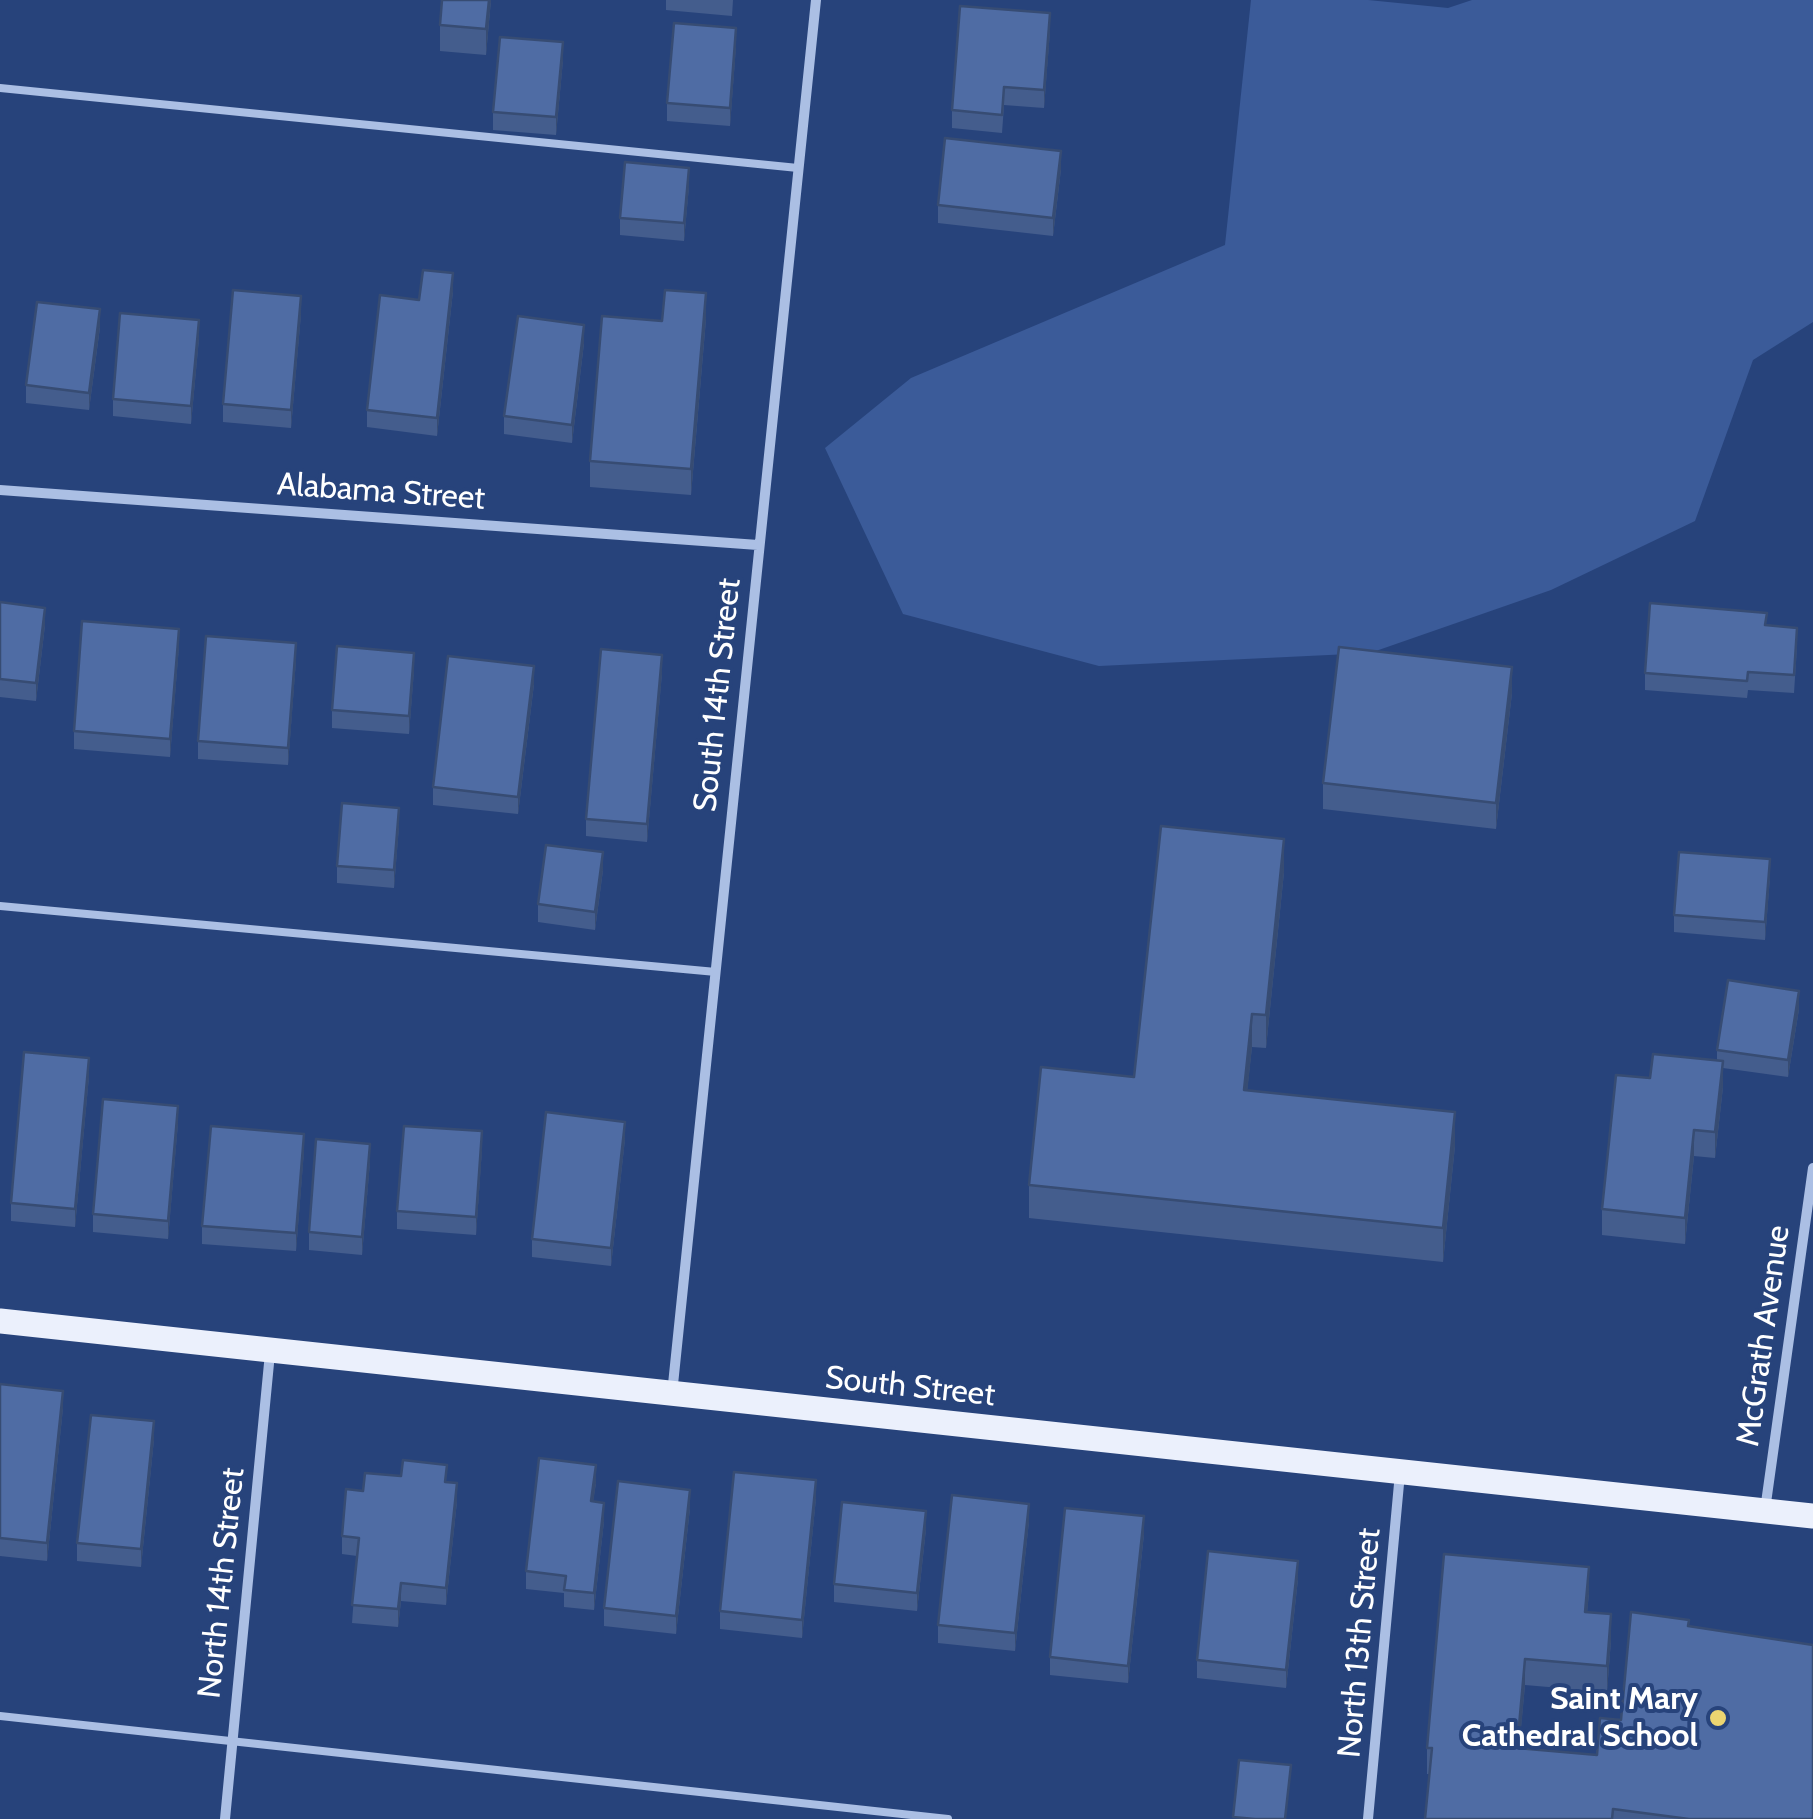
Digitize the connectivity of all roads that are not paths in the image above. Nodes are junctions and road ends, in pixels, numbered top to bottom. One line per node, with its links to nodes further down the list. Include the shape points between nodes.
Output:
1 (816, 0): 3 (street, South 14th Street)
2 (0, 88): 3 (lane)
3 (798, 168): 5 (street, South 14th Street)
4 (0, 490): 5 (street, Alabama Street)
5 (758, 545): 7 (street, South 14th Street)
6 (0, 906): 7 (lane)
7 (716, 972): 11 (street, South 14th Street)
8 (1813, 1168): 13 (street, McGrath Avenue)
9 (0, 1321): 10 (main road, South Street)
10 (270, 1352): 11 (main road, South Street); 16 (street, North 14th Street)
11 (672, 1395): 12 (main road, South Street)
12 (1400, 1472): 13 (main road, South Street); 19 (street, North 13th Street)
13 (1764, 1511): 14 (main road, South Street)
14 (1813, 1516)
15 (0, 1716): 16 (lane)
16 (232, 1742): 17 (street, North 14th Street); 18 (lane)
17 (225, 1819)
18 (948, 1819)
19 (1368, 1819)

